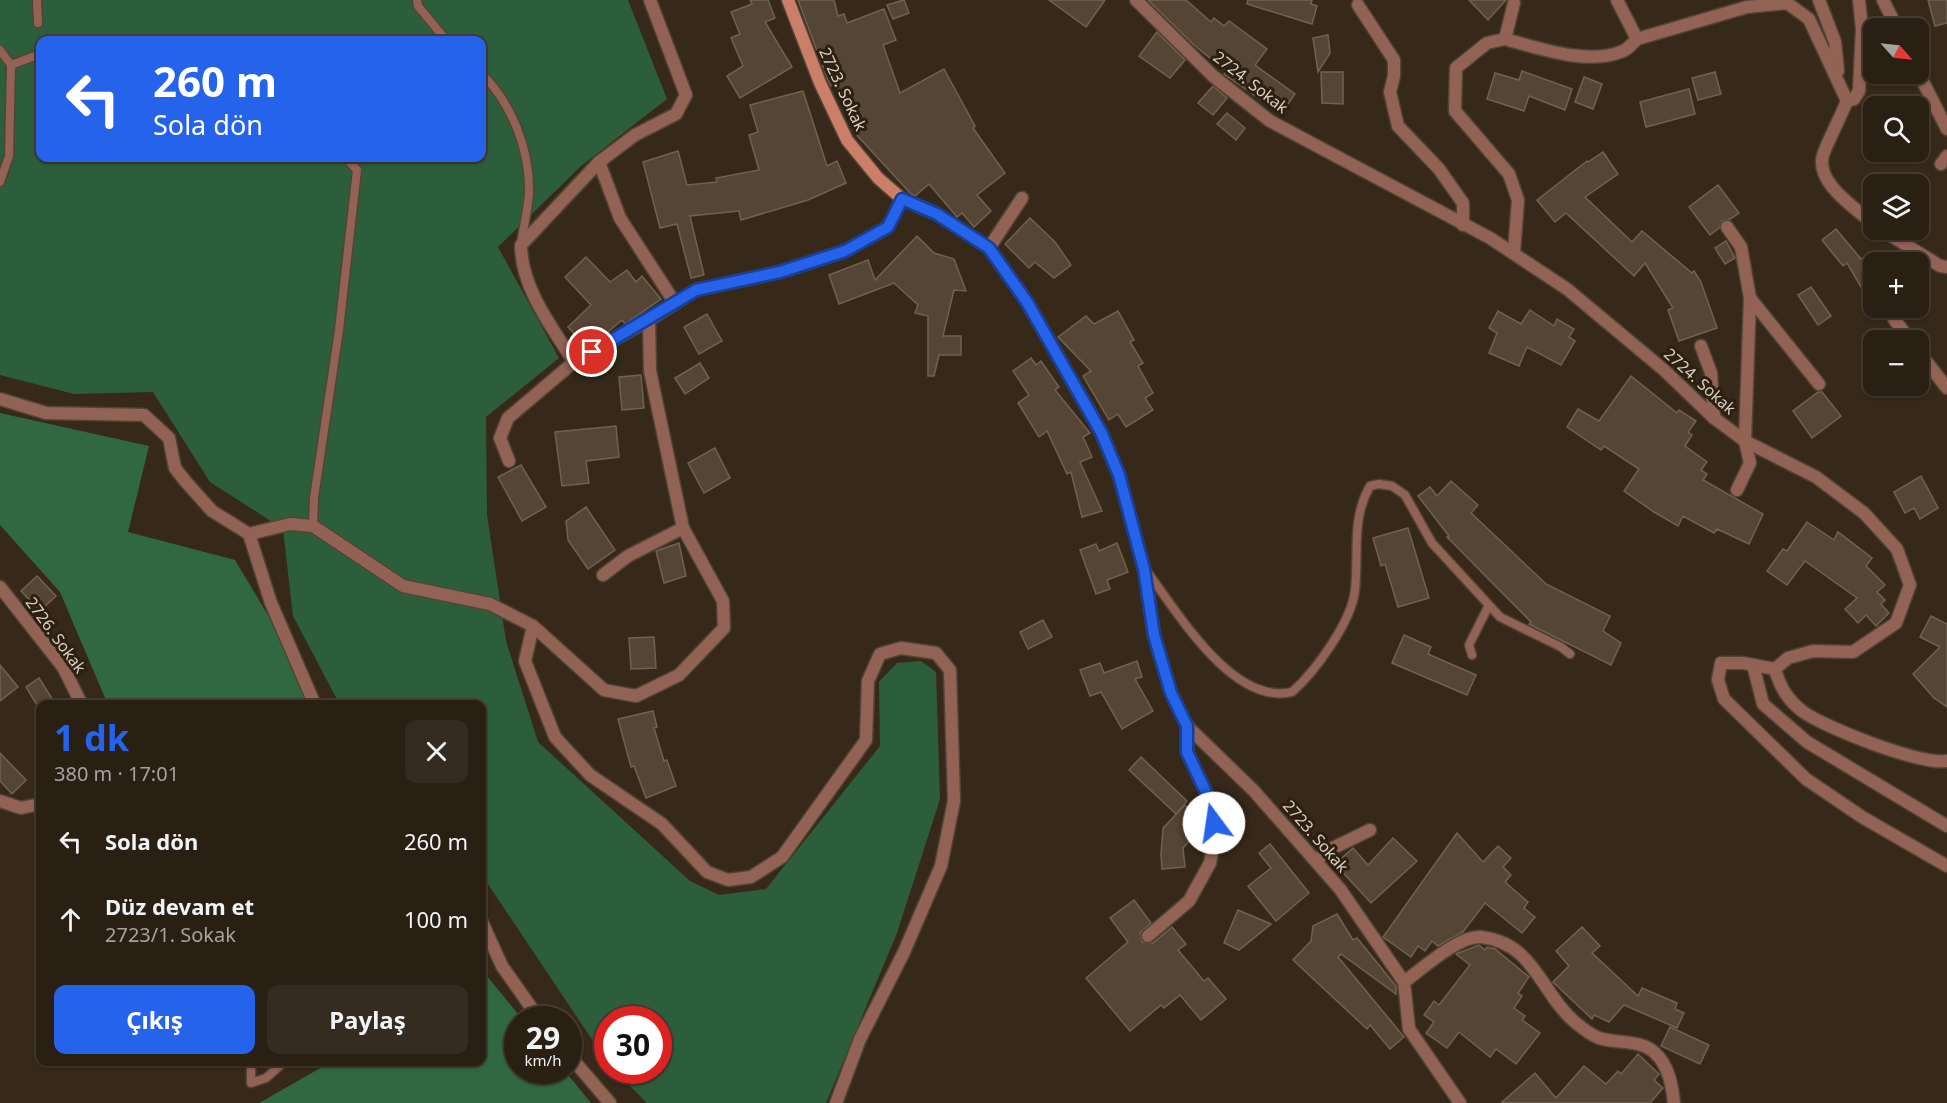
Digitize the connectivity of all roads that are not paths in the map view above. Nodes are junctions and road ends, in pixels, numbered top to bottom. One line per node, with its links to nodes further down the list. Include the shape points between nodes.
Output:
1 (37, 0): 13 (lane)
2 (417, 0): 14 (lane)
3 (650, 0): 26 (street, via 686,95 676,114 635,135)
4 (788, 0): 29 (street, 2723. Sokak, via 815,73 847,140 878,178)
5 (1136, 0): 31 (street, 2724. Sokak, via 1213,76 1270,121)
6 (1617, 0): 16 (street)
7 (1819, 0): 21 (street, via 1834,42)
8 (1859, 0): 23 (street, via 1859,91)
9 (1883, 0): 12 (street)
10 (1514, 3): 15 (street)
11 (1358, 5): 31 (street, via 1394,60 1390,92 1398,126 1439,169 1463,203)
12 (1892, 18)
13 (38, 23)
14 (444, 36)
15 (1505, 39): 16 (street, via 1566,55 1600,56 1623,51); 36 (street, via 1487,43 1456,68 1455,111 1509,174 1518,200)
16 (1637, 39): 21 (street, via 1747,7 1786,3 1809,19)
17 (0, 50): 19 (lane)
18 (36, 56): 19 (lane)
19 (11, 65): 27 (lane, via 9,156)
20 (486, 78): 34 (lane, via 500,92 518,128 529,193)
21 (1839, 83): 23 (street)
22 (1924, 84): 24 (street)
23 (1847, 101): 30 (street, via 1823,154 1822,169 1835,189)
24 (1947, 129)
25 (350, 162): 53 (lane, via 357,170)
26 (599, 162): 34 (street); 39 (street, via 620,219)
27 (0, 182)
28 (1022, 198): 35 (street)
29 (902, 199): 35 (street, 2723. Sokak, via 937,214); 39 (street, via 888,227 845,251 780,272 696,290)
30 (1863, 214)
31 (1463, 225): 36 (street, 2724. Sokak)
32 (1727, 227): 38 (street, via 1741,248)
33 (1898, 240): 37 (street)
34 (521, 245): 44 (street, via 521,257 537,304)
35 (989, 248): 56 (street, 2723. Sokak, via 1027,302 1101,432 1119,475)
36 (1514, 253): 49 (street, 2724. Sokak, via 1567,289 1664,370)
37 (1947, 267)
38 (1750, 298): 46 (street); 50 (street)
39 (675, 303): 41 (street)
40 (1894, 319): 42 (street)
41 (649, 320): 44 (street); 54 (street, via 650,371)
42 (1903, 330)
43 (1701, 346): 49 (street, via 1711,373)
44 (574, 362): 51 (street, via 508,418 500,438)
45 (1929, 365): 47 (street)
46 (1819, 384)
47 (1947, 388)
48 (0, 399): 55 (street, via 46,412 144,415 169,438 176,468 192,490 212,511)
49 (1714, 418): 50 (street, 2724. Sokak)
50 (1745, 441): 52 (street, via 1750,464); 64 (street, 2724. Sokak, via 1816,477 1864,513 1897,549 1910,585 1896,623 1853,652 1813,651 1788,658)
51 (509, 461)
52 (1737, 490)
53 (313, 526): 55 (street, via 290,524); 60 (street, via 403,586 489,604)
54 (683, 528): 57 (street, via 628,556); 60 (street, via 723,601 724,628 679,675 636,696 604,690)
55 (249, 534): 66 (street, via 271,603)
56 (1144, 569): 59 (lane, via 1225,669 1243,683 1270,695 1292,692 1303,683 1348,613 1355,593 1357,517 1370,486 1392,486 1405,495 1432,543); 67 (street, 2723. Sokak, via 1154,635 1171,693)
57 (603, 575)
58 (0, 587): 65 (street, 2726. Sokak, via 63,667)
59 (1488, 607): 61 (lane); 62 (lane, via 1470,645)
60 (533, 626): 83 (street, via 525,661 555,737 591,775 662,824 707,872 728,880 751,877 782,857 866,740 868,681 880,654 901,648 936,653 950,670 954,801 941,866 860,1039)
61 (1570, 654)
62 (1472, 656)
63 (1753, 665): 64 (street); 71 (street, via 1763,704 1807,742); 74 (street, via 1721,663 1718,680 1724,699 1806,779)
64 (1775, 669): 68 (street, via 1781,690 1810,715 1909,757)
65 (80, 700)
66 (313, 700)
67 (1187, 726): 73 (street, 2723. Sokak, via 1254,791); 76 (street, 2723. Sokak, via 1187,752 1212,805 1214,842 1210,863 1189,901)
68 (1947, 761)
69 (0, 801): 70 (street, via 21,808)
70 (36, 805)
71 (1947, 826)
72 (1370, 831): 73 (street)
73 (1316, 860): 77 (street, 2723. Sokak, via 1340,888)
74 (1947, 866)
75 (486, 931): 78 (street, via 502,966)
76 (1148, 936)
77 (1404, 982): 84 (street, 2723. Sokak, via 1409,1029); 85 (street, via 1467,938 1481,937 1516,949 1575,1022 1597,1037 1642,1045 1655,1053 1667,1068)
78 (530, 1006)
79 (251, 1066): 80 (lane, via 251,1083 266,1078)
80 (280, 1066)
81 (582, 1070): 82 (street)
82 (610, 1103)
83 (836, 1103)
84 (1460, 1103)
85 (1674, 1103)

